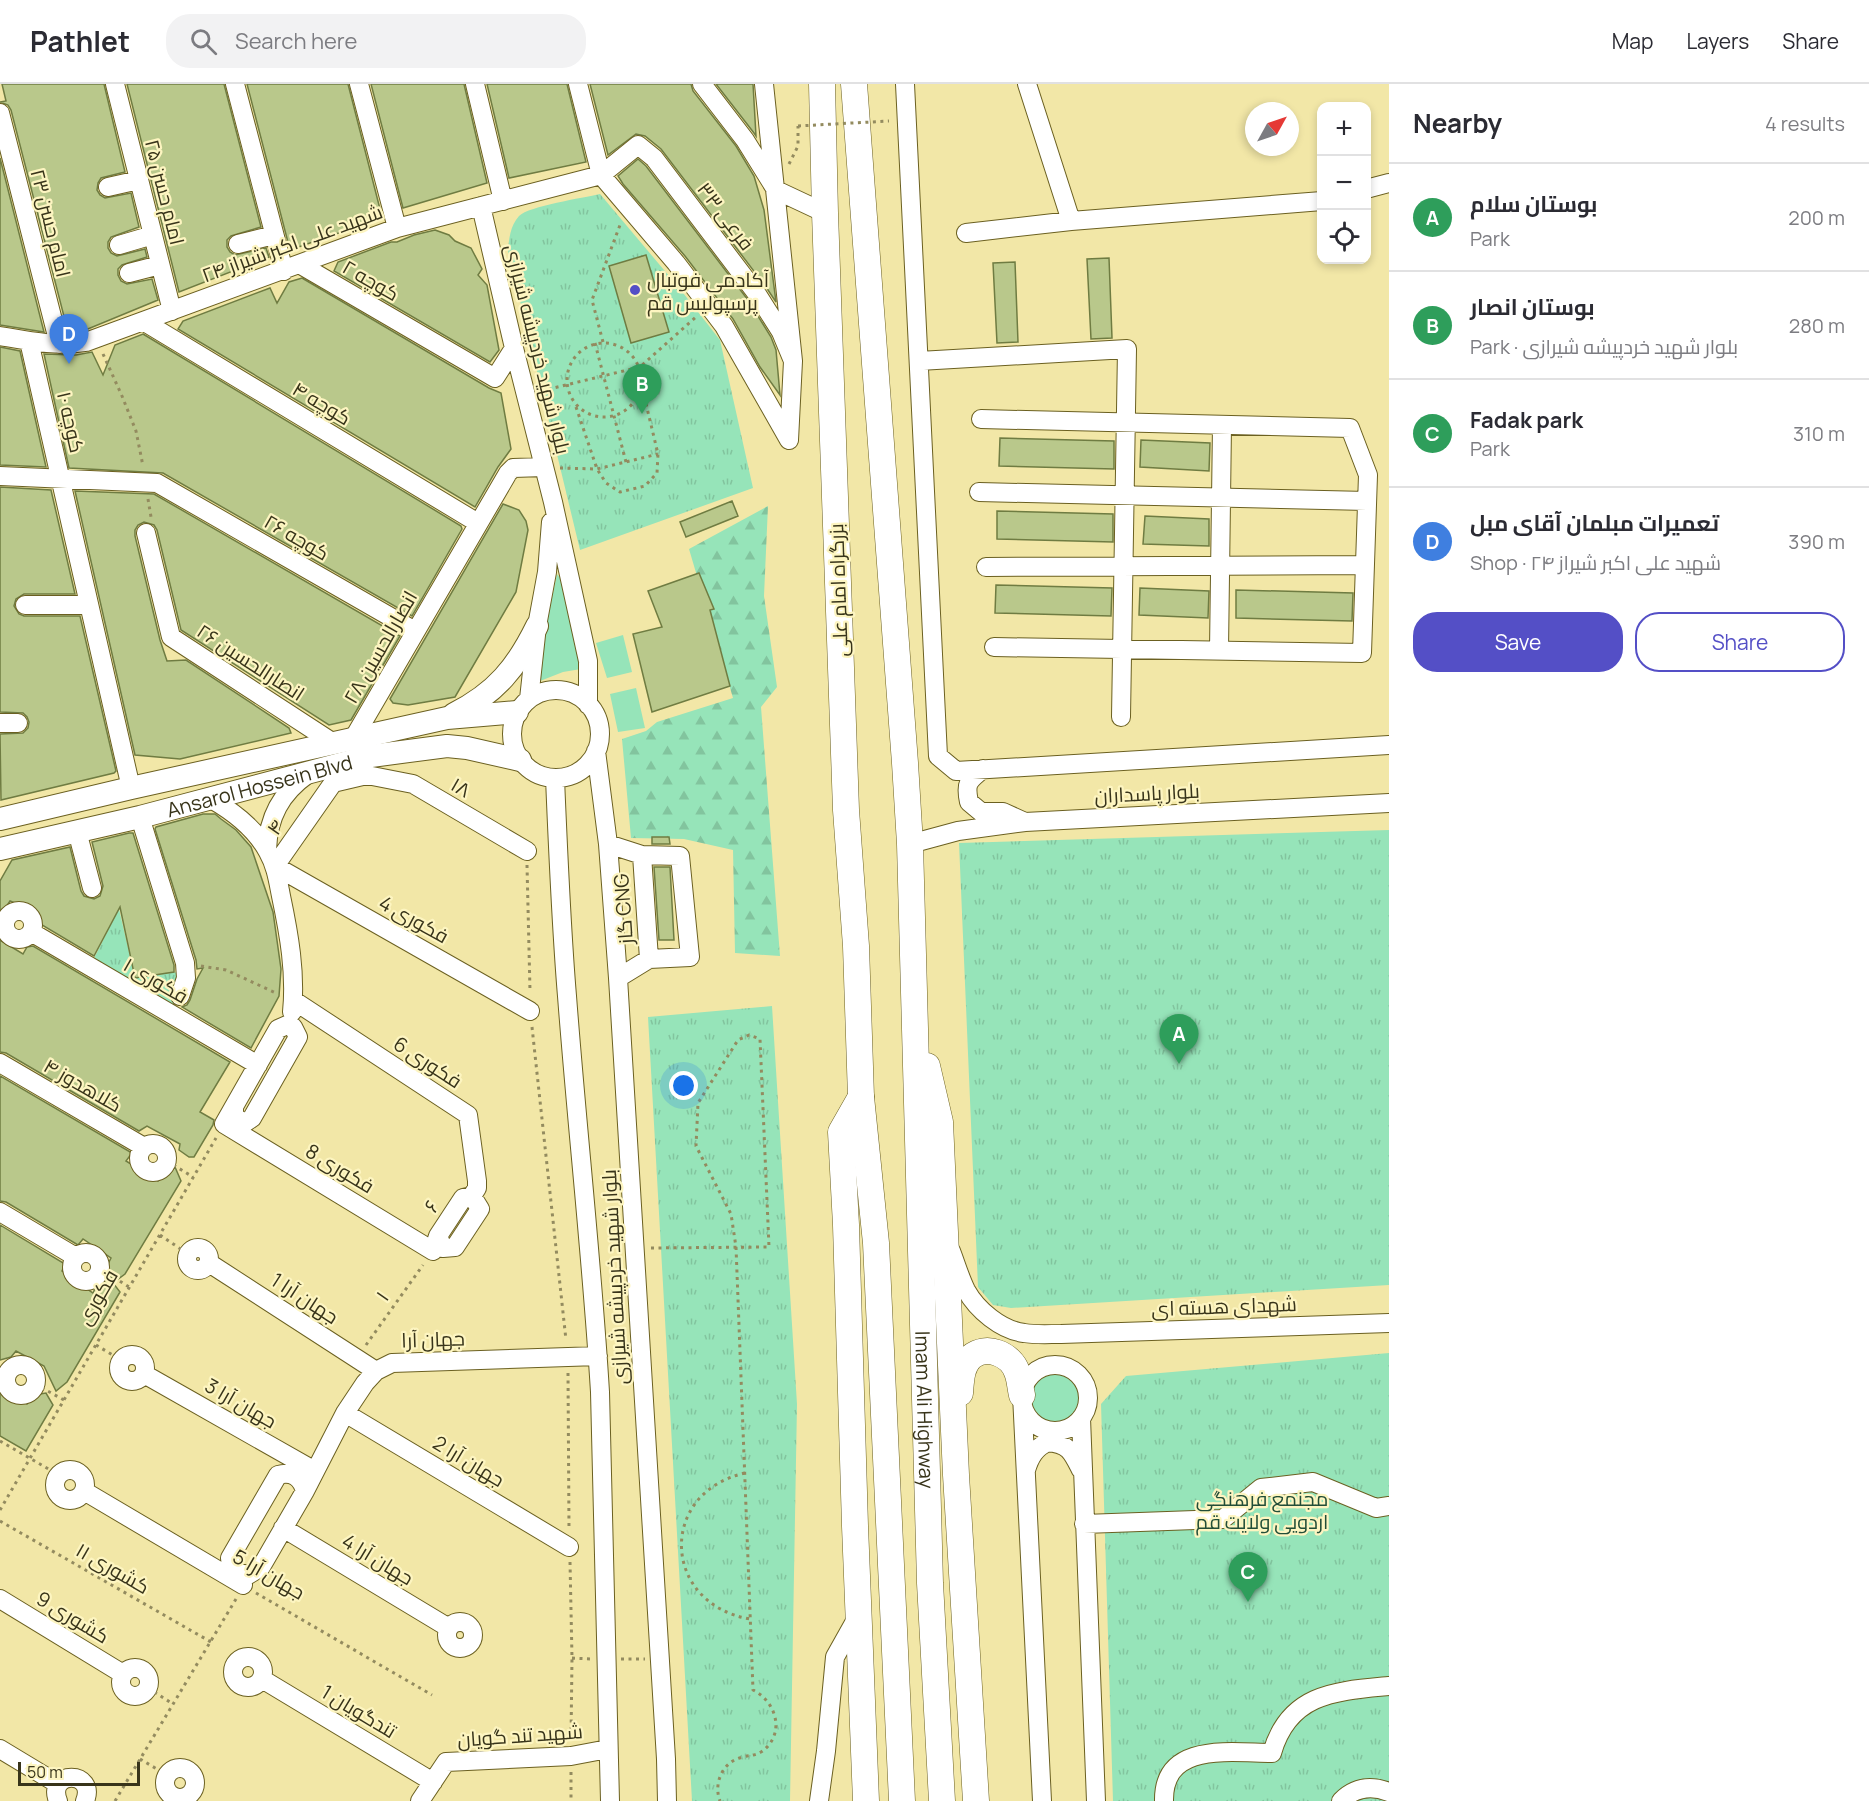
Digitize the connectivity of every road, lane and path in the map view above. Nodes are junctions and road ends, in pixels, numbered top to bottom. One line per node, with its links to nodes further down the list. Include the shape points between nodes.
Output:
1 (116, 84): 16 (street, امام حسن ۲۵)
2 (235, 84): 30 (street)
3 (359, 84): 27 (street)
4 (475, 84): 21 (street)
5 (578, 84): 15 (street)
6 (702, 84): 20 (street, via 746,140)
7 (764, 84): 20 (street)
8 (822, 84): 25 (highway, بزرگراه امام علی)
9 (854, 84): 102 (highway)
10 (905, 84): 47 (street)
11 (1027, 84): 26 (street)
12 (0, 112): 43 (street, امام حسن ۲۳)
13 (889, 121): 14 (path, bridge, via 798,126)
14 (798, 146)
15 (601, 175): 21 (street, شهید علی اکبر شیراز ۲۴); 24 (street); 46 (street, فرعی ۳۳, via 638,145 654,158 757,294 782,332)
16 (139, 180): 18 (street); 29 (street, امام حسن ۲۵)
17 (1389, 183): 19 (street)
18 (108, 188)
19 (1371, 188)
20 (776, 190): 25 (street); 46 (street)
21 (503, 201): 23 (street, شهید علی اکبر شیراز ۲۴)
22 (1317, 201): 26 (street)
23 (481, 206): 27 (street, شهید علی اکبر شیراز ۲۴); 45 (street, بلوار شهید خردپیشه شیرازی)
24 (627, 206): 36 (street); 42 (path, via 592,300)
25 (825, 213): 119 (highway, بزرگراه امام علی, via 846,810)
26 (1071, 221): 28 (street)
27 (397, 228): 34 (street, شهید علی اکبر شیراز ۲۴)
28 (966, 233)
29 (153, 235): 32 (street); 33 (street, امام حسن ۲۵)
30 (274, 235): 31 (street); 34 (street)
31 (237, 244)
32 (119, 245)
33 (160, 265): 35 (street); 37 (street, امام حسن ۲۵)
34 (292, 268): 37 (street, شهید علی اکبر شیراز ۲۴); 45 (street, کوچه ۲, via 495,378)
35 (129, 273)
36 (708, 306): 46 (street, via 724,326 789,440); 48 (path)
37 (172, 311): 38 (street, شهید علی اکبر شیراز ۲۴)
38 (143, 321): 40 (street, شهید علی اکبر شیراز ۲۴); 69 (street, کوچه ۴)
39 (0, 336): 41 (street, شهید علی اکبر شیراز ۲۴)
40 (96, 339): 43 (street, شهید علی اکبر شیراز ۲۴); 63 (path, via 122,396)
41 (29, 341): 43 (street, شهید علی اکبر شیراز ۲۴); 62 (street, کوچه ۱۰)
42 (603, 342): 44 (path); 48 (path, via 618,345)
43 (59, 344)
44 (595, 344): 49 (path, via 579,352 568,367); 53 (path)
45 (514, 348): 51 (street, بلوار شهید خردپیشه شیرازی)
46 (793, 361)
47 (920, 361): 55 (street, via 1127,349); 90 (street, بلوار پاسداران, via 938,756 956,771)
48 (640, 367): 49 (path); 50 (path)
49 (566, 385): 51 (path); 52 (path)
50 (642, 387): 53 (path, via 633,406); 57 (path)
51 (526, 395): 59 (street, بلوار شهید خردپیشه شیرازی)
52 (575, 405): 53 (path, via 593,417); 60 (path)
53 (615, 417): 58 (path)
54 (981, 419): 55 (street)
55 (1125, 423): 56 (street); 65 (street)
56 (1222, 425): 66 (street); 67 (street, via 1350,428 1368,475)
57 (658, 454): 58 (path); 60 (path, via 657,473 645,486 620,492 606,483)
58 (626, 462): 60 (path)
59 (544, 467): 60 (path); 68 (street, بلوار شهید خردپیشه شیرازی); 69 (street, انصارالحسین ۲۸, via 513,468 508,472)
60 (597, 469)
61 (0, 476): 62 (street)
62 (61, 479): 63 (street); 76 (street, کوچه ۱۰)
63 (151, 482): 70 (path, via 153,532); 78 (street, کوچه ۲۶)
64 (979, 492): 65 (street)
65 (1124, 495): 66 (street); 72 (street)
66 (1221, 497): 67 (street); 73 (street)
67 (1367, 501): 71 (street)
68 (553, 502): 77 (street, بلوار شهید خردپیشه شیرازی, via 548,572); 83 (street, بلوار شهید خردپیشه شیرازی, via 588,661)
69 (478, 523): 78 (street, انصارالحسین ۲۸)
70 (146, 533): 86 (street, انصارالحسین ۲۶, via 171,637)
71 (1365, 565): 73 (street); 81 (street, via 1362,653)
72 (1122, 566): 73 (street); 74 (street); 80 (street)
73 (1221, 566): 81 (street)
74 (986, 567)
75 (25, 605): 76 (street)
76 (89, 606): 94 (street, کوچه ۱۰)
77 (537, 626): 82 (street, بلوار شهید خردپیشه شیرازی); 85 (main road, via 509,674 488,694)
78 (415, 631): 86 (street, انصارالحسین ۲۸)
79 (994, 646): 80 (street)
80 (1121, 649): 81 (street); 84 (street)
81 (1219, 650)
82 (523, 705): 83 (street, via 537,694 555,690 573,694); 85 (main road, Ansarol Hossein Blvd); 89 (street, via 512,728 513,745)
83 (588, 705): 88 (street, via 600,732)
84 (1121, 717)
85 (447, 718): 86 (main road, Ansarol Hossein Blvd)
86 (344, 741): 94 (main road, Ansarol Hossein Blvd)
87 (1389, 745): 90 (street, بلوار پاسداران)
88 (596, 751): 93 (street, via 580,771); 101 (street, بلوار شهید خردپیشه شیرازی)
89 (520, 760): 91 (main road, Ansarol Hossein Blvd, via 440,746 371,756); 93 (street, via 536,773)
90 (983, 769): 99 (street, via 967,786 969,802 981,812 1003,812)
91 (308, 773): 95 (main road, Ansarol Hossein Blvd); 106 (street, via 290,789 270,821)
92 (367, 775): 104 (street, ۱۸, via 413,784); 106 (street, ۴, via 333,783)
93 (555, 778): 137 (street, بلوار شهید خردپیشه شیرازی, via 567,995)
94 (131, 788): 98 (main road, Ansarol Hossein Blvd)
95 (211, 799): 97 (main road, Ansarol Hossein Blvd); 106 (street, via 250,827)
96 (1389, 803): 99 (street, بلوار پاسداران)
97 (140, 817): 100 (main road, Ansarol Hossein Blvd); 110 (street)
98 (0, 819)
99 (1025, 822): 102 (street, بلوار پاسداران, via 958,831)
100 (76, 831): 103 (main road, Ansarol Hossein Blvd); 107 (street)
101 (608, 844): 105 (street); 111 (street, بلوار شهید خردپیشه شیرازی)
102 (910, 844): 115 (highway)
103 (0, 849)
104 (527, 851): 114 (path)
105 (642, 855): 109 (street, گاز CNG); 109 (street, via 680,856 690,957)
106 (271, 858): 113 (street, via 288,933); 114 (street, فکوری 4)
107 (92, 888)
108 (3, 921): 118 (street, فکوری ۱, via 13,938 27,938 31,932)
109 (649, 959): 111 (street)
110 (185, 963): 112 (street, via 186,978); 113 (path, via 226,970)
111 (618, 978): 130 (street, بلوار شهید خردپیشه شیرازی)
112 (180, 996)
113 (293, 1000): 116 (street); 124 (street, فکوری 6, via 468,1115 477,1181)
114 (530, 1011): 138 (path)
115 (915, 1017): 127 (highway, via 940,1122); 199 (highway, Imam Ali Highway, via 930,1583)
116 (290, 1025): 118 (street, via 278,1029); 120 (street, via 297,1037 254,1115 249,1121 238,1120)
117 (0, 1063): 122 (street, کلاهدوز ۴, via 144,1147 138,1157 144,1170 158,1172)
118 (258, 1065): 120 (street)
119 (861, 1097): 169 (highway, via 841,1132); 198 (highway, Imam Ali Highway, via 876,1243)
120 (234, 1107): 121 (street)
121 (224, 1124): 123 (path, فکوری); 128 (street, فکوری 8)
122 (167, 1161): 123 (path)
123 (193, 1177): 126 (path, فکوری)
124 (472, 1196): 128 (street, ۶, via 480,1209 455,1247 443,1248)
125 (0, 1212): 132 (street, via 76,1257 72,1269 81,1281 95,1279)
126 (160, 1235): 131 (path); 133 (path, فکوری)
127 (946, 1239): 135 (street, شهدای هسته ای, via 967,1291 986,1314 1023,1333); 149 (highway)
128 (435, 1243): 139 (path, ۱)
129 (736, 1247): 129 (path, via 769,1247 760,1040 749,1035 738,1040 698,1103 696,1146 731,1214); 130 (path); 156 (path)
130 (634, 1248): 193 (street, بلوار شهید خردپیشه شیرازی)
131 (188, 1254): 139 (street, جهان آرا 1, via 194,1269 204,1269 209,1263)
132 (101, 1269): 133 (path)
133 (129, 1287): 136 (path, فکوری)
134 (1389, 1323): 135 (street, شهدای هسته ای)
135 (1061, 1334): 141 (street)
136 (96, 1345): 140 (path); 146 (path, فکوری)
137 (598, 1356): 138 (street, جهان آرا); 180 (street, بلوار شهید خردپیشه شیرازی)
138 (568, 1357): 143 (street, جهان آرا, via 392,1363); 165 (path)
139 (357, 1359): 143 (street, جهان آرا 1)
140 (121, 1360): 151 (street, جهان آرا 3, via 119,1369 125,1379 134,1381 144,1374)
141 (1063, 1366): 145 (street, via 1052,1365 1031,1374); 148 (street, via 1073,1370 1086,1387 1088,1398)
142 (5, 1368): 144 (street, via 11,1391 25,1394)
143 (376, 1371): 147 (street)
144 (35, 1384): 146 (path)
145 (1022, 1395): 148 (street, via 1027,1415 1043,1428 1063,1430); 149 (highway, via 1017,1370 1007,1357 995,1351 970,1358 962,1372); 155 (street)
146 (64, 1400): 152 (path, فکوری)
147 (345, 1413): 154 (street); 165 (street, جهان آرا 2)
148 (1081, 1418): 153 (street)
149 (955, 1438): 200 (highway)
150 (0, 1441): 152 (path)
151 (287, 1455): 154 (street, جهان آرا 3); 158 (street)
152 (30, 1458): 157 (path); 161 (path, فکوری)
153 (1082, 1471): 155 (street, via 1065,1446 1047,1442 1036,1449); 163 (street)
154 (315, 1472): 159 (street)
155 (1025, 1472): 201 (street)
156 (745, 1473): 170 (path); 170 (path, via 721,1480 693,1505 683,1528 682,1554 689,1578 704,1599 726,1613)
157 (59, 1475): 166 (street, جهان آرا 5, via 56,1489 67,1500 84,1491)
158 (278, 1475): 159 (street, via 295,1476); 166 (street)
159 (305, 1491): 164 (street)
160 (1389, 1506): 163 (street, via 1376,1508 1313,1482 1261,1488 1223,1519)
161 (0, 1510)
162 (0, 1521): 172 (path, کشوری ۱۱)
163 (1084, 1524): 202 (street)
164 (283, 1528): 166 (street, via 261,1567 248,1575); 171 (street, جهان آرا 4)
165 (569, 1547): 181 (path)
166 (226, 1565): 167 (street, جهان آرا 5)
167 (244, 1586): 172 (path); 176 (path, جهان آرا 5)
168 (0, 1599): 175 (street, کشوری 9, via 123,1674 130,1668 140,1668 149,1679)
169 (858, 1616): 178 (highway); 195 (street, via 835,1658)
170 (750, 1619): 194 (path, via 753,1690 773,1708 776,1726 766,1748 734,1760 721,1772 717,1789)
171 (449, 1628)
172 (211, 1642): 177 (path)
173 (262, 1679): 184 (street, تندگویان 1)
174 (1389, 1686): 203 (street, via 1328,1694 1310,1702 1285,1724 1272,1753 1210,1753 1190,1757 1167,1780)
175 (148, 1688): 177 (path)
176 (432, 1695)
177 (173, 1704): 182 (path)
178 (864, 1747): 196 (highway); 197 (highway)
179 (0, 1749): 186 (street)
180 (608, 1749): 181 (street, شهید تند گویان); 192 (street, بلوار شهید خردپیشه شیرازی)
181 (571, 1756): 184 (street, شهید تند گویان, via 446,1762); 191 (path)
182 (140, 1759): 183 (path); 189 (path)
183 (167, 1775): 187 (street, via 166,1790 174,1797)
184 (433, 1782): 190 (street, شهید تند گویان)
185 (1389, 1792): 204 (street, via 1366,1787)
186 (58, 1793): 188 (street, via 66,1778 71,1777 81,1780 87,1789)
187 (199, 1797)
188 (85, 1801)
189 (115, 1801)
190 (420, 1801)
191 (571, 1801)
192 (610, 1801)
193 (667, 1801)
194 (720, 1801)
195 (819, 1801)
196 (856, 1801)
197 (866, 1801)
198 (902, 1801)
199 (942, 1801)
200 (976, 1801)
201 (1042, 1801)
202 (1095, 1801)
203 (1164, 1801)
204 (1341, 1801)

